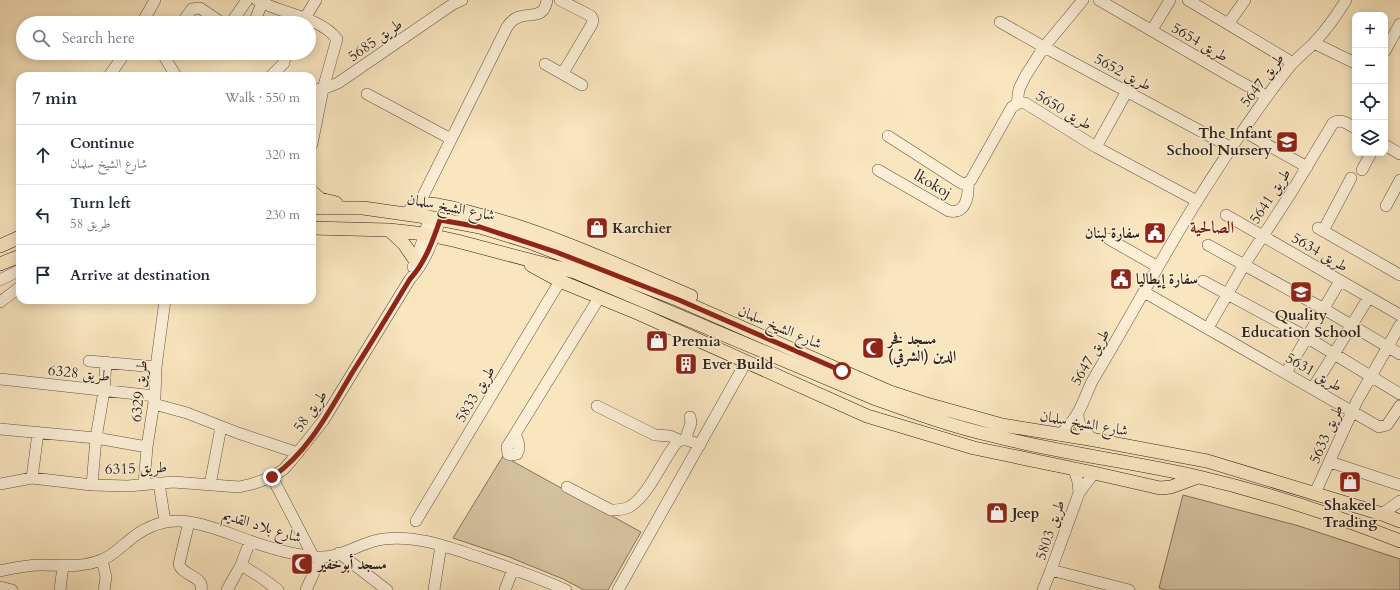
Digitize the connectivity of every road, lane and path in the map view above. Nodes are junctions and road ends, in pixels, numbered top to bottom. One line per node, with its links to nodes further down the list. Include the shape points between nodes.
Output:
1 (155, 0): 14 (street)
2 (247, 0): 17 (street)
3 (316, 0): 20 (street)
4 (462, 0): 40 (street, طريق 5685, via 338,83)
5 (547, 0): 49 (street, via 541,13 520,16 510,22)
6 (560, 0): 38 (street, via 591,16 593,20)
7 (1082, 0): 27 (street)
8 (1099, 0): 25 (street, طريق 5654)
9 (1170, 0): 25 (street)
10 (1188, 0): 23 (street)
11 (1245, 0): 23 (street)
12 (1346, 0): 26 (street, طريق 5647)
13 (259, 1): 18 (street); 19 (street)
14 (146, 16)
15 (187, 16): 16 (street, via 192,10 200,8)
16 (212, 16)
17 (236, 16)
18 (256, 16)
19 (299, 16)
20 (305, 16)
21 (1000, 22): 27 (street, طريق 5652)
22 (316, 24): 40 (street, via 337,39)
23 (1228, 24): 33 (street)
24 (1400, 24): 28 (street)
25 (1152, 30): 43 (street, طريق 5654)
26 (1314, 43): 32 (street); 33 (street, طريق 5647)
27 (1044, 47): 41 (street, طريق 5652); 44 (street, via 1020,85)
28 (1387, 48)
29 (120, 60): 35 (street)
30 (166, 60): 36 (street)
31 (284, 60): 37 (street)
32 (1352, 62)
33 (1292, 63): 43 (street, طريق 5647)
34 (545, 64): 38 (street)
35 (112, 72)
36 (174, 72)
37 (271, 72)
38 (563, 73): 39 (street)
39 (582, 84)
40 (318, 89): 45 (street)
41 (1127, 91): 50 (street); 52 (street, طريق 5652)
42 (367, 94): 49 (street)
43 (1266, 96): 47 (street, طريق 5647)
44 (1018, 104): 50 (street, طريق 5650, via 1025,104); 60 (street, طريق 5650, via 1012,108)
45 (316, 107)
46 (1352, 126): 55 (street, طريق 5641, via 1336,121)
47 (1243, 131): 52 (street, طريق 5647); 55 (street)
48 (888, 136): 60 (street, via 961,183)
49 (451, 138): 63 (street)
50 (1096, 147): 62 (street, طريق 5650)
51 (1388, 147): 53 (street)
52 (1232, 148): 62 (street, طريق 5647)
53 (1400, 154)
54 (1369, 156): 57 (street)
55 (1307, 167): 73 (street, طريق 5641)
56 (878, 170): 60 (street, lkokoj, via 954,212 960,210 968,198)
57 (1362, 170)
58 (1350, 178): 86 (street, via 1321,229)
59 (1400, 180): 64 (street)
60 (968, 183)
61 (316, 196): 66 (main road, via 325,201)
62 (1197, 201): 84 (street, طريق 5647)
63 (419, 204): 67 (main road); 78 (main road, via 448,207 491,218)
64 (1386, 206)
65 (316, 208): 66 (main road, شارع الشيخ سلمان)
66 (364, 208): 67 (main road, شارع الشيخ سلمان)
67 (408, 214): 69 (main road, شارع الشيخ سلمان)
68 (1226, 215): 73 (street, طريق 5634)
69 (434, 218): 72 (street, طريق 58); 78 (main road, شارع الشيخ سلمان)
70 (316, 228): 71 (main road, شارع الشيخ سلمان)
71 (389, 230): 72 (main road, شارع الشيخ سلمان); 81 (main road, via 404,244)
72 (430, 235): 80 (main road, شارع الشيخ سلمان); 81 (street, طريق 58); 87 (street, طريق 58, via 427,253)
73 (1262, 236): 83 (street, طريق 5641); 91 (street, طريق 5634)
74 (16, 239): 77 (main road)
75 (1109, 239): 84 (street)
76 (1208, 244): 83 (street)
77 (0, 246)
78 (558, 246): 130 (main road, شارع الشيخ سلمان, via 818,351 833,360 842,371 890,392 923,404 1002,425)
79 (16, 258): 82 (main road)
80 (517, 258): 89 (main road); 118 (main road, شارع الشيخ سلمان, via 575,272)
81 (415, 260): 87 (street, طريق 58)
82 (0, 264)
83 (1244, 265): 94 (street, طريق 5641); 99 (street)
84 (1158, 267): 93 (street, طريق 5647)
85 (16, 272): 88 (street)
86 (1400, 275)
87 (410, 279): 136 (street, طريق 58, via 323,421)
88 (0, 280)
89 (560, 281): 96 (main road); 154 (street, طريق 5833)
90 (1203, 281): 94 (street)
91 (1340, 281): 95 (street, طريق 5634); 99 (street)
92 (16, 290): 97 (street)
93 (1144, 292): 103 (street, طريق 5631); 123 (street, طريق 5647, via 1088,388)
94 (1227, 295): 103 (street, طريق 5641); 104 (street)
95 (1369, 297): 100 (street, طريق 5634); 101 (street)
96 (599, 298): 110 (main road); 129 (street)
97 (0, 302)
98 (164, 304): 111 (street, طريق 6329)
99 (1324, 309): 101 (street); 104 (street)
100 (1400, 315)
101 (1351, 324): 105 (street); 106 (street)
102 (1400, 325): 105 (street, طريق 5633)
103 (1208, 328): 112 (street, طريق 5631)
104 (1307, 338): 106 (street); 112 (street)
105 (1387, 347): 107 (street); 113 (street, طريق 5633)
106 (1334, 354): 113 (street); 115 (street)
107 (1400, 354)
108 (90, 361): 109 (street)
109 (106, 362): 111 (street); 116 (street)
110 (746, 362): 124 (main road); 134 (street)
111 (156, 367): 119 (street, طريق 6329)
112 (1286, 373): 115 (street, طريق 5631)
113 (1370, 376): 117 (street); 122 (street, طريق 5633)
114 (0, 379): 116 (street, طريق 6328)
115 (1313, 388): 122 (street, طريق 5631)
116 (104, 391): 119 (street, طريق 6328); 131 (street)
117 (1400, 394)
118 (876, 399): 124 (main road); 141 (main road, شارع الشيخ سلمان, via 924,417 994,436)
119 (154, 400): 126 (street, طريق 6328); 135 (street, طريق 6329)
120 (597, 406): 132 (street, via 655,435)
121 (1400, 406): 122 (street, طريق 5631, via 1384,427)
122 (1352, 411): 137 (street, طريق 5633)
123 (1078, 413): 130 (street, طريق 5647); 133 (street, via 1080,427)
124 (867, 416): 138 (main road, via 974,448)
125 (690, 417): 132 (street, via 691,423)
126 (221, 427): 136 (street, طريق 6328); 147 (street)
127 (0, 429): 128 (street)
128 (38, 433): 131 (street); 142 (street)
129 (515, 434)
130 (1060, 435): 133 (main road, شارع الشيخ سلمان)
131 (96, 438): 135 (street); 146 (street)
132 (682, 440): 134 (street); 149 (street, via 675,445 644,492 629,507 611,510)
133 (1095, 440): 151 (main road, شارع الشيخ سلمان, via 1206,461)
134 (700, 445): 182 (street)
135 (147, 446): 145 (street, طريق 6329)
136 (298, 453): 140 (street, طريق 58, via 284,469)
137 (1330, 462): 148 (street); 151 (street, طريق 5633)
138 (1074, 469): 139 (main road); 150 (street, طريق 5803)
139 (1094, 473): 141 (main road, via 1160,488 1171,487); 150 (street, طريق 5803)
140 (272, 477): 147 (street, طريق 6315, via 239,487); 162 (street)
141 (1198, 477): 159 (main road, شارع الشيخ سلمان, via 1281,499)
142 (32, 478): 144 (street, طريق 6315); 146 (street, طريق 6315)
143 (159, 483): 145 (street, طريق 6315); 147 (street, طريق 6315, via 187,482); 156 (street)
144 (0, 484)
145 (144, 484): 146 (street, طريق 6315)
146 (92, 485)
147 (210, 485)
148 (1400, 485)
149 (567, 487)
150 (1079, 493): 167 (street, طريق 5803)
151 (1315, 493): 153 (main road, شارع الشيخ سلمان)
152 (1399, 501): 153 (street)
153 (1382, 514): 155 (main road, شارع الشيخ سلمان)
154 (416, 521)
155 (1400, 521)
156 (165, 522): 157 (street, شارع بلاد القديم); 163 (street, شارع بلاد القديم, via 141,531)
157 (189, 522): 158 (street, شارع بلاد القديم); 174 (street, via 178,564 182,571 199,580)
158 (250, 541): 162 (street, شارع بلاد القديم, via 285,552); 164 (street)
159 (1400, 541)
160 (441, 545): 161 (street, شارع بلاد القديم, via 414,539 383,538); 166 (street, شارع بلاد القديم); 179 (street)
161 (339, 554): 162 (street, شارع بلاد القديم); 178 (street)
162 (317, 556): 177 (street)
163 (102, 560): 165 (street, شارع بلاد القديم); 173 (street, via 106,577)
164 (241, 565): 175 (street); 176 (street)
165 (63, 566): 168 (street, شارع بلاد القديم, via 40,565); 172 (street)
166 (513, 569): 180 (street); 181 (street, شارع بلاد القديم)
167 (1051, 570): 183 (street); 184 (street, طريق 5803)
168 (0, 571): 169 (street)
169 (0, 577)
170 (0, 587): 171 (street)
171 (12, 590)
172 (60, 590)
173 (104, 590)
174 (201, 590)
175 (227, 590)
176 (278, 590)
177 (306, 590)
178 (387, 590)
179 (434, 590)
180 (505, 590)
181 (565, 590)
182 (618, 590)
183 (1043, 590)
184 (1129, 590)

